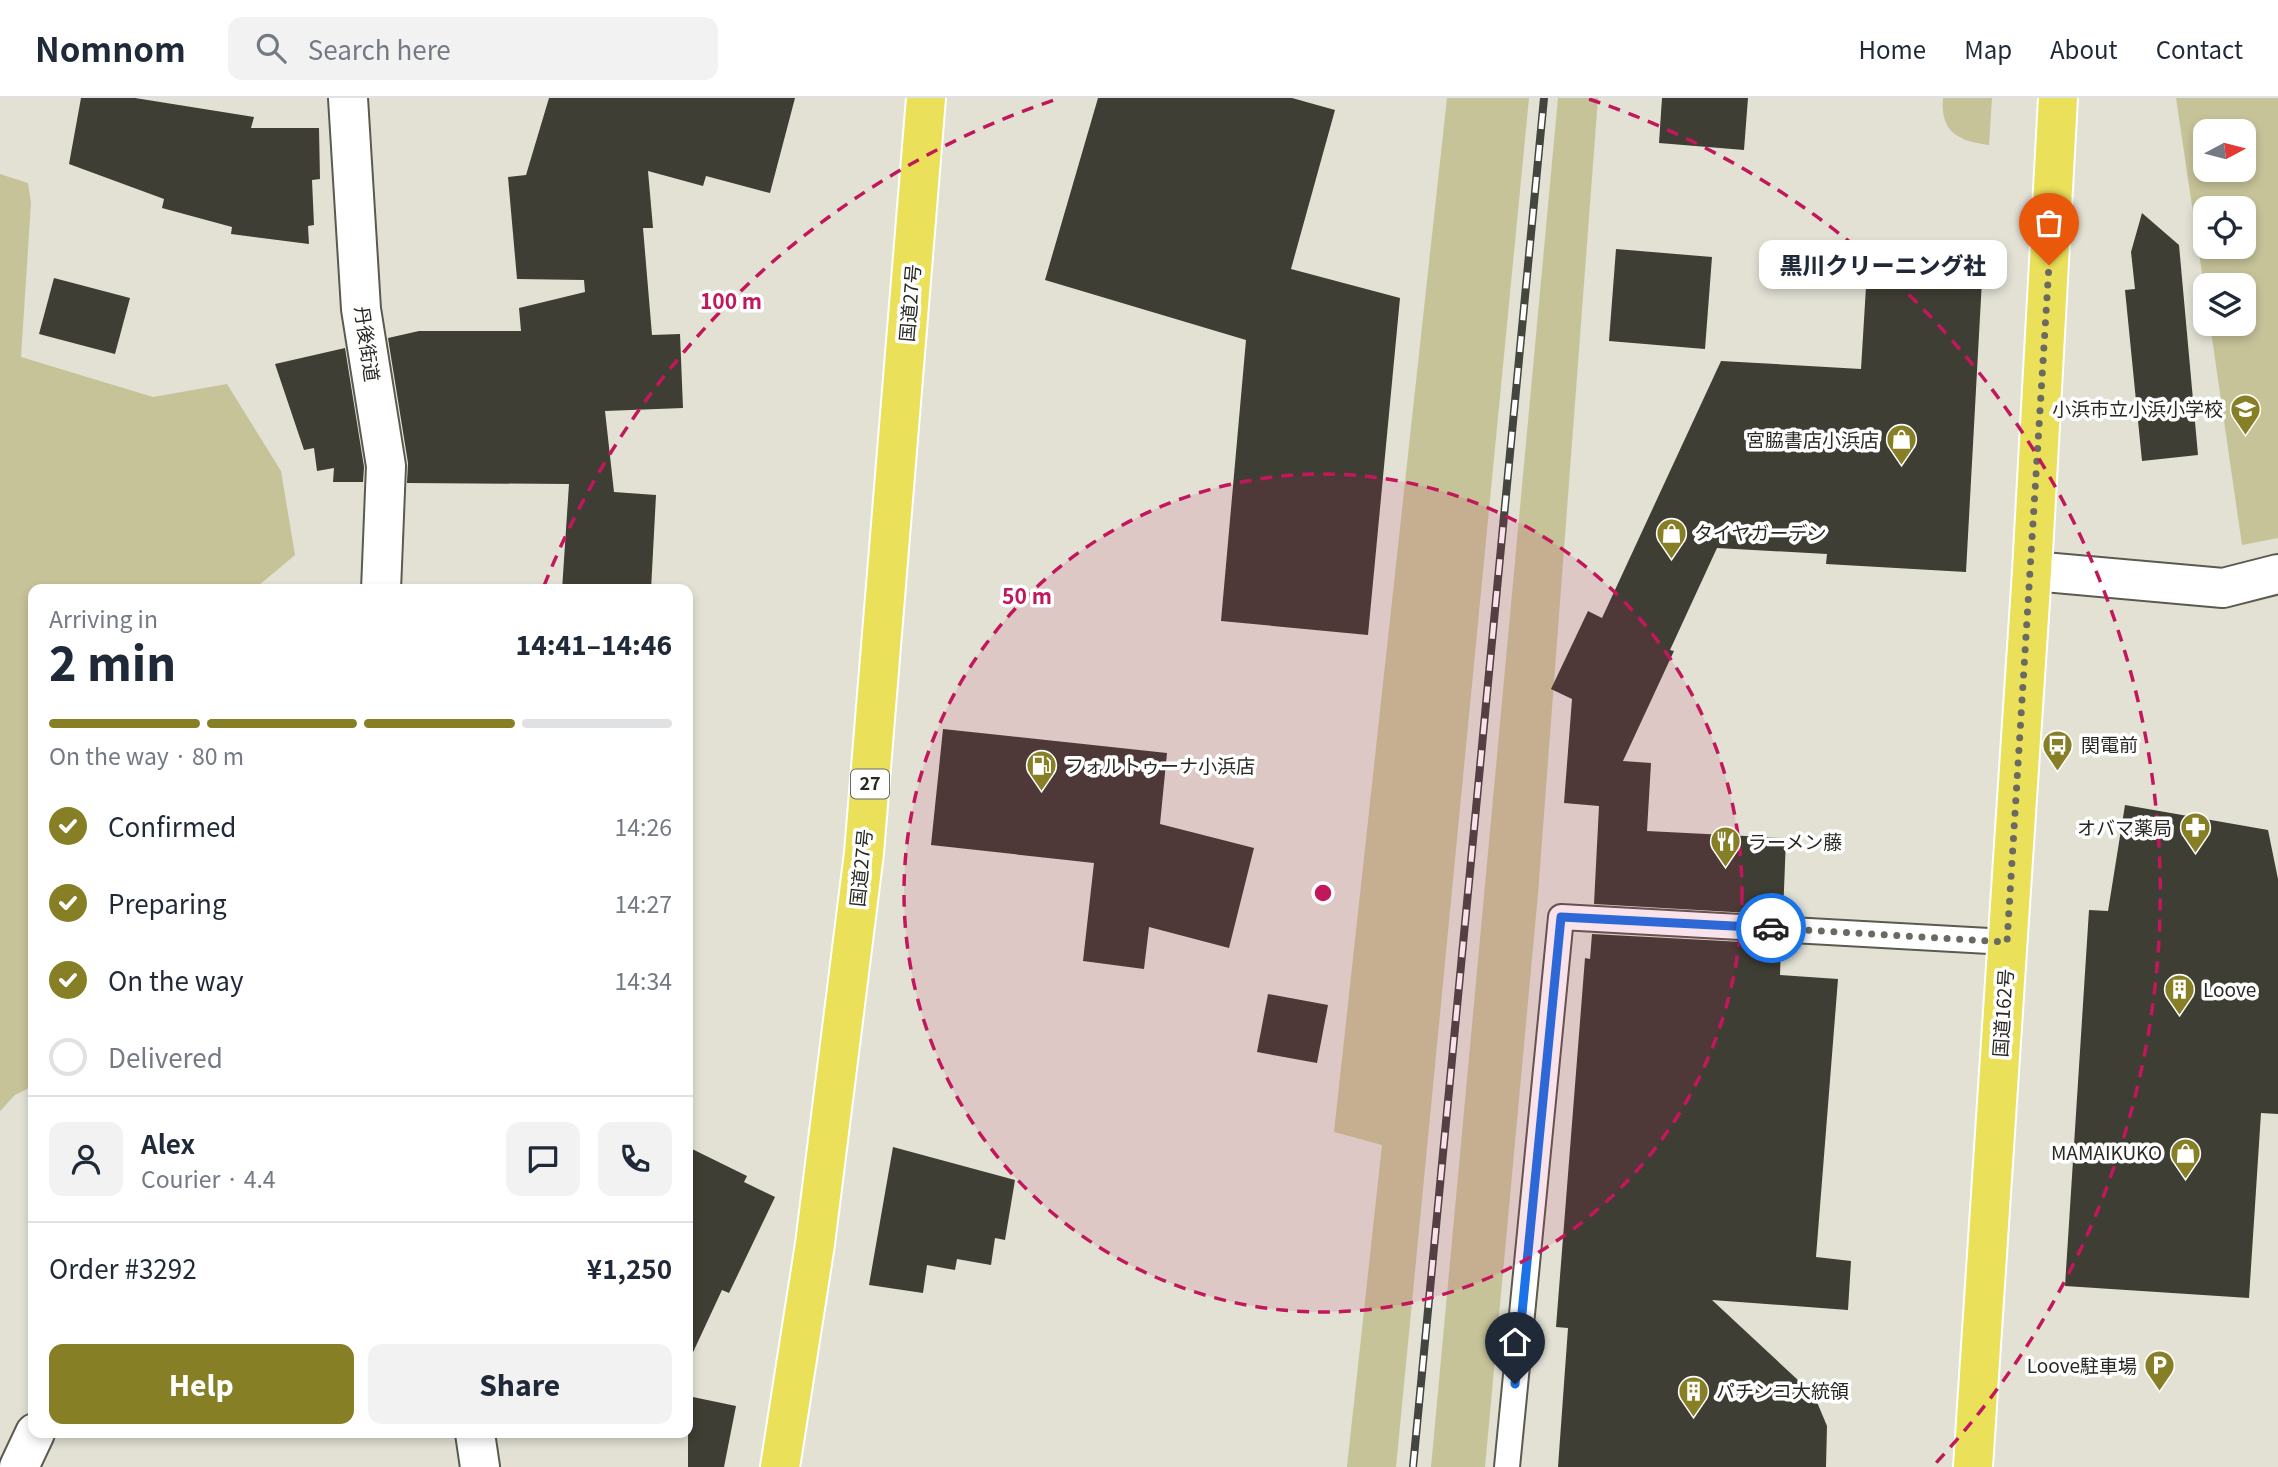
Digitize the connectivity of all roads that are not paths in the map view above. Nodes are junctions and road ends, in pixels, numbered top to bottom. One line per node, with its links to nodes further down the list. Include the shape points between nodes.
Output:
1 (348, 98): 6 (street, 丹後街道, via 361,309 386,466)
2 (926, 98): 12 (highway, 国道27号 / 27, via 864,853 816,1244)
3 (2058, 98): 4 (highway, 国道162号)
4 (2032, 570): 5 (street, via 2223,588); 7 (highway, 国道162号)
5 (2278, 575)
6 (381, 584)
7 (2007, 942): 13 (lane, via 1561,917); 14 (highway, 国道162号)
8 (33, 1438): 10 (street)
9 (476, 1438): 11 (street)
10 (19, 1467)
11 (480, 1467)
12 (780, 1467)
13 (1507, 1467)
14 (1973, 1467)

